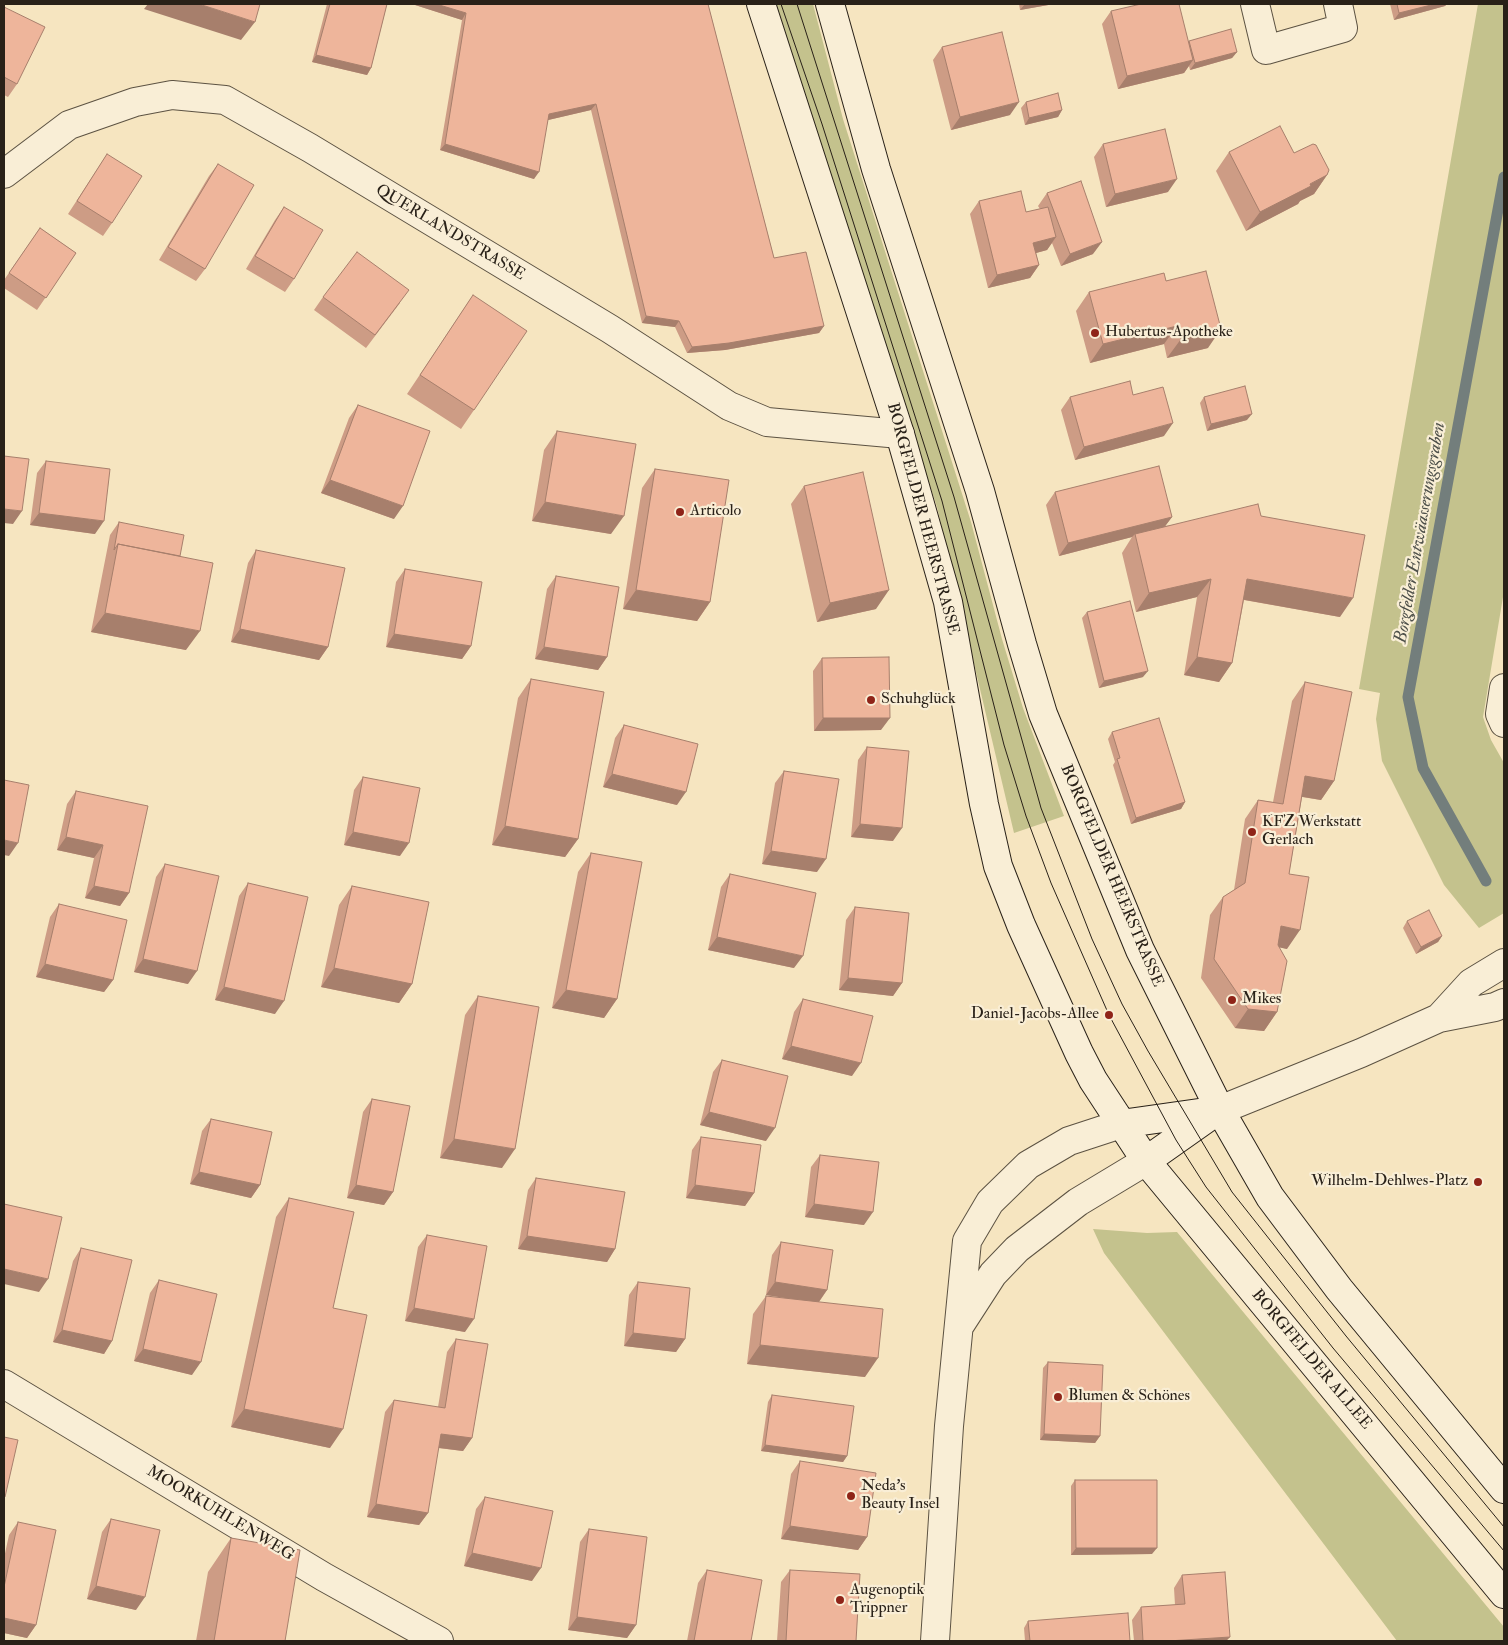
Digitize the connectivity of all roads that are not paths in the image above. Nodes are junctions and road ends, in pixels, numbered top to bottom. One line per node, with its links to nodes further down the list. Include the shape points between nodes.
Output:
1 (761, 4): 6 (main road, BORGFELDER HEERSTRASSE)
2 (830, 4): 12 (main road, BORGFELDER HEERSTRASSE, via 876,168 980,491 1043,714 1140,950)
3 (1256, 4): 4 (main road, via 1266,50 1343,28)
4 (1338, 4)
5 (4, 174): 6 (main road, QUERLANDSTRASSE, via 70,125 135,102 172,95 225,100 601,324 729,406 767,422)
6 (900, 434): 13 (main road, BORGFELDER HEERSTRASSE, via 948,602 998,866 1079,1053)
7 (1504, 688): 8 (main road, via 1500,714)
8 (1504, 723)
9 (1504, 963): 11 (main road, via 1471,983)
10 (1504, 1003): 11 (main road)
11 (1439, 1018): 12 (main road)
12 (1220, 1110): 13 (main road); 14 (main road); 17 (main road, via 1270,1197 1339,1288)
13 (1120, 1124): 14 (main road, BORGFELDER ALLEE); 15 (main road, via 1069,1141 1028,1165 990,1202 967,1241)
14 (1146, 1161): 15 (main road, via 1078,1202 1017,1249 993,1274); 18 (main road, BORGFELDER ALLEE)
15 (958, 1328): 20 (main road)
16 (4, 1384): 19 (main road, MOORKUHLENWEG, via 324,1576)
17 (1504, 1488)
18 (1504, 1594)
19 (439, 1641)
20 (935, 1641)

